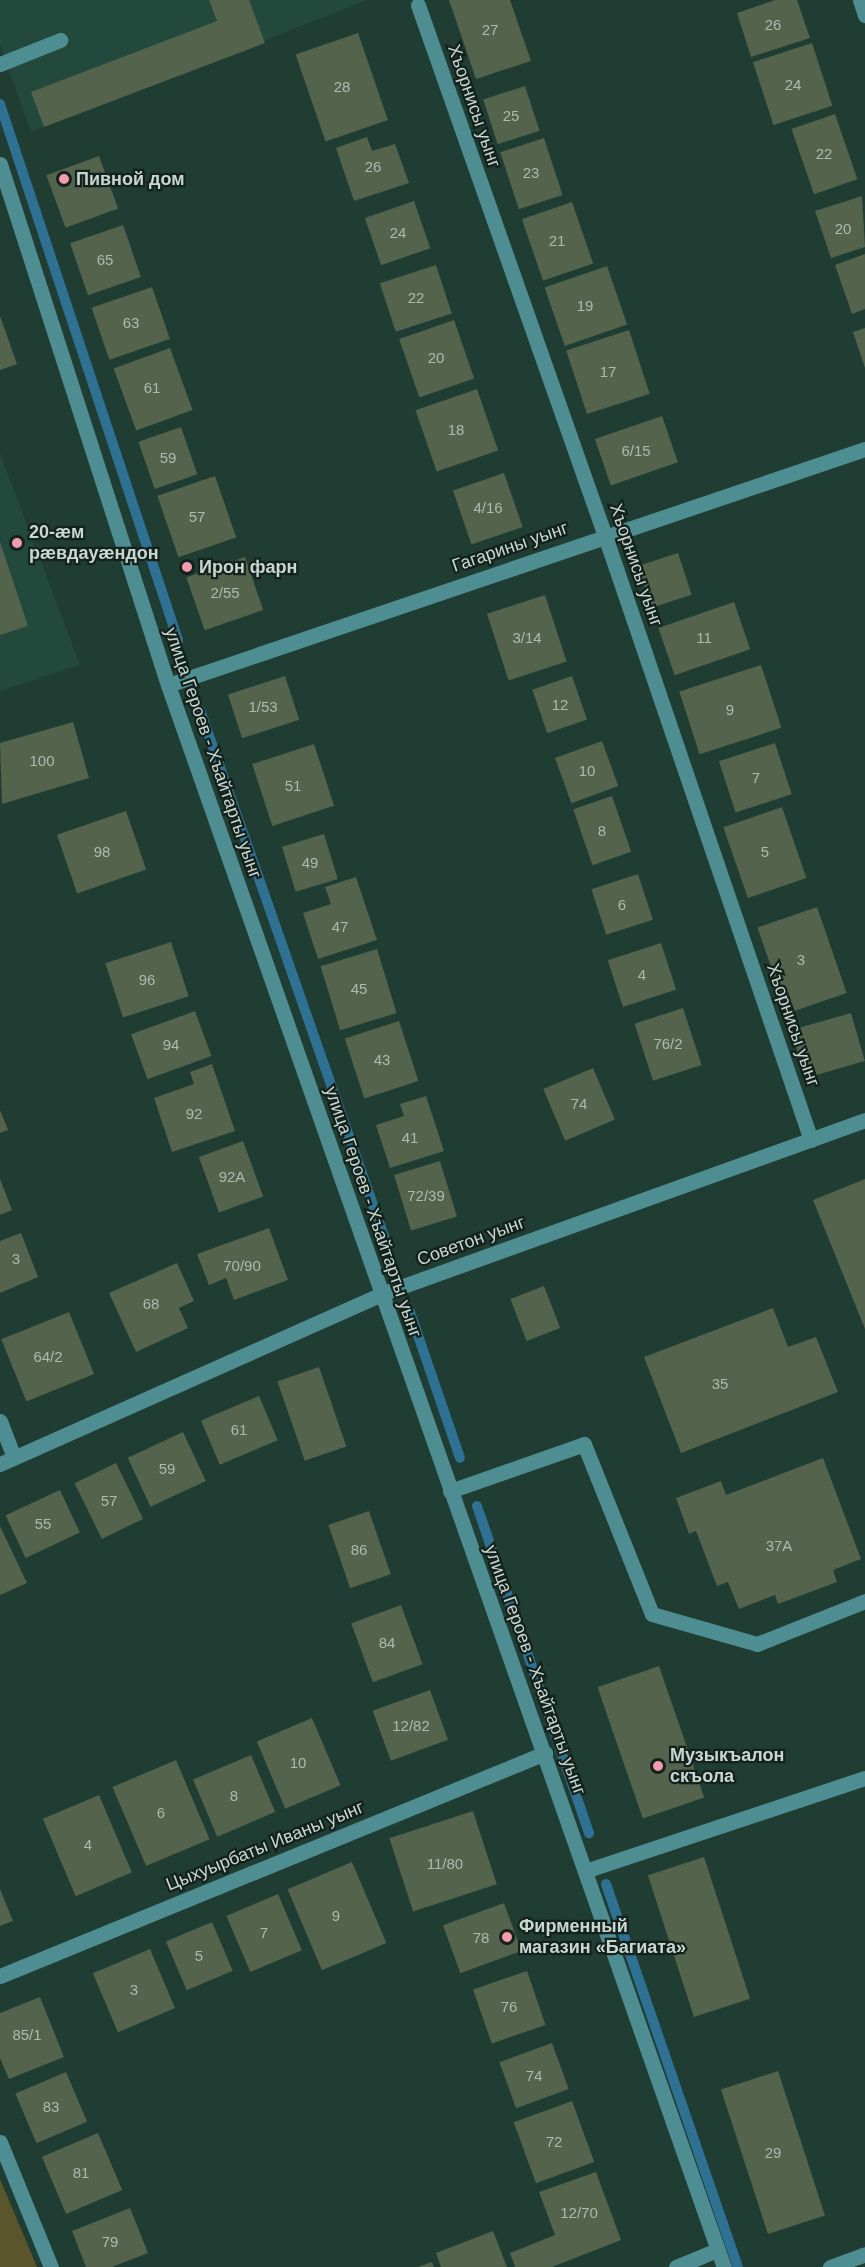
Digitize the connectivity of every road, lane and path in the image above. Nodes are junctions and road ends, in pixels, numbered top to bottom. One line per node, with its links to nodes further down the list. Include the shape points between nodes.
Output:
1 (860, 0): 3 (street)
2 (418, 5): 8 (street, Хъорнисы уынг)
3 (865, 15)
4 (60, 40): 5 (street)
5 (0, 64)
6 (0, 164): 9 (street, улица Героев - Хъайтарты уынг)
7 (865, 449): 8 (street, Гагарины уынг)
8 (605, 536): 9 (street, Гагарины уынг); 11 (street, Хъорнисы уынг)
9 (168, 685): 12 (street, улица Героев - Хъайтарты уынг)
10 (865, 1120): 11 (street, Советон уынг)
11 (811, 1140): 12 (street, Советон уынг)
12 (381, 1294): 14 (street, Советон уынг); 16 (street, улица Героев - Хъайтарты уынг)
13 (0, 1422): 14 (street)
14 (14, 1457): 15 (street, Советон уынг)
15 (0, 1464)
16 (450, 1491): 17 (street, via 584,1443 652,1614 757,1644); 18 (street, улица Героев - Хъайтарты уынг)
17 (865, 1601)
18 (544, 1753): 20 (street, улица Героев - Хъайтарты уынг); 21 (street, Цыхуырбаты Иваны уынг)
19 (865, 1778): 20 (street)
20 (585, 1871): 23 (street, улица Героев - Хъайтарты уынг)
21 (0, 1976)
22 (0, 2142): 25 (street)
23 (717, 2250): 26 (street); 27 (street, улица Героев - Хъайтарты уынг)
24 (865, 2254): 28 (street)
25 (51, 2267)
26 (676, 2267)
27 (724, 2267)
28 (830, 2267)

